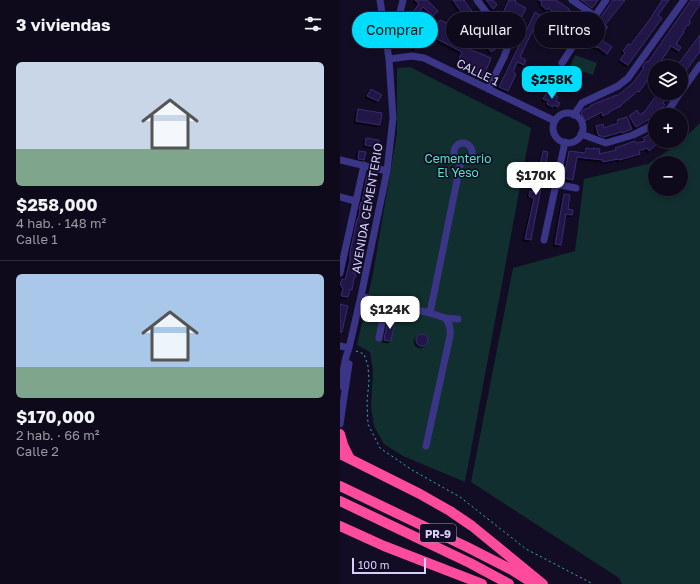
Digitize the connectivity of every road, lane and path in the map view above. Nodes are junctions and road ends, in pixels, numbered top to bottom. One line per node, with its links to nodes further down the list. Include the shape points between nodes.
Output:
1 (380, 0): 11 (street, AVENIDA CEMENTERIO)
2 (403, 0): 7 (street)
3 (476, 0): 15 (street, via 504,34 506,41 504,57)
4 (572, 0): 8 (street)
5 (606, 0): 9 (street)
6 (684, 0): 16 (street, via 628,78 618,86 582,103)
7 (400, 12)
8 (589, 12)
9 (598, 12)
10 (572, 48): 12 (street)
11 (389, 58): 15 (street, CALLE 1, via 424,58); 24 (street, AVENIDA CEMENTERIO, via 393,118)
12 (562, 63)
13 (700, 65): 14 (street)
14 (688, 83)
15 (488, 89): 17 (street, CALLE 1)
16 (574, 115): 17 (street, via 560,115); 19 (street, via 581,123)
17 (555, 121): 20 (street, via 553,132)
18 (648, 128): 19 (street, via 606,143)
19 (581, 134): 20 (street, via 575,141)
20 (565, 142): 25 (street)
21 (340, 160): 23 (street)
22 (461, 161): 35 (street)
23 (364, 165): 24 (street); 28 (street)
24 (387, 170): 33 (street, AVENIDA CEMENTERIO)
25 (555, 184): 26 (street); 31 (street)
26 (576, 188)
27 (340, 197): 28 (street)
28 (356, 201): 30 (street)
29 (340, 235): 30 (street)
30 (348, 237): 32 (street)
31 (544, 240)
32 (340, 273)
33 (362, 296): 34 (street); 40 (street, AVENIDA CEMENTERIO)
34 (386, 303): 35 (street); 38 (street, via 381,315)
35 (430, 312): 36 (street)
36 (445, 318): 37 (street); 44 (street, via 451,328 450,336)
37 (458, 319)
38 (379, 338)
39 (340, 346): 40 (street)
40 (350, 348): 41 (street, AVENIDA CEMENTERIO); 42 (street, AVENIDA CEMENTERIO); 54 (path, via 364,354 368,366 368,424 380,448 412,470 460,497 526,549)
41 (340, 386)
42 (340, 424)
43 (340, 434): 46 (highway)
44 (426, 446)
45 (340, 454): 46 (highway)
46 (350, 459): 53 (highway, via 420,494 472,526)
47 (340, 486): 52 (highway, PR-9, via 473,550)
48 (340, 501): 51 (highway, PR-9)
49 (340, 526): 50 (highway)
50 (482, 584)
51 (509, 584)
52 (534, 584)
53 (543, 584)
54 (593, 584)

